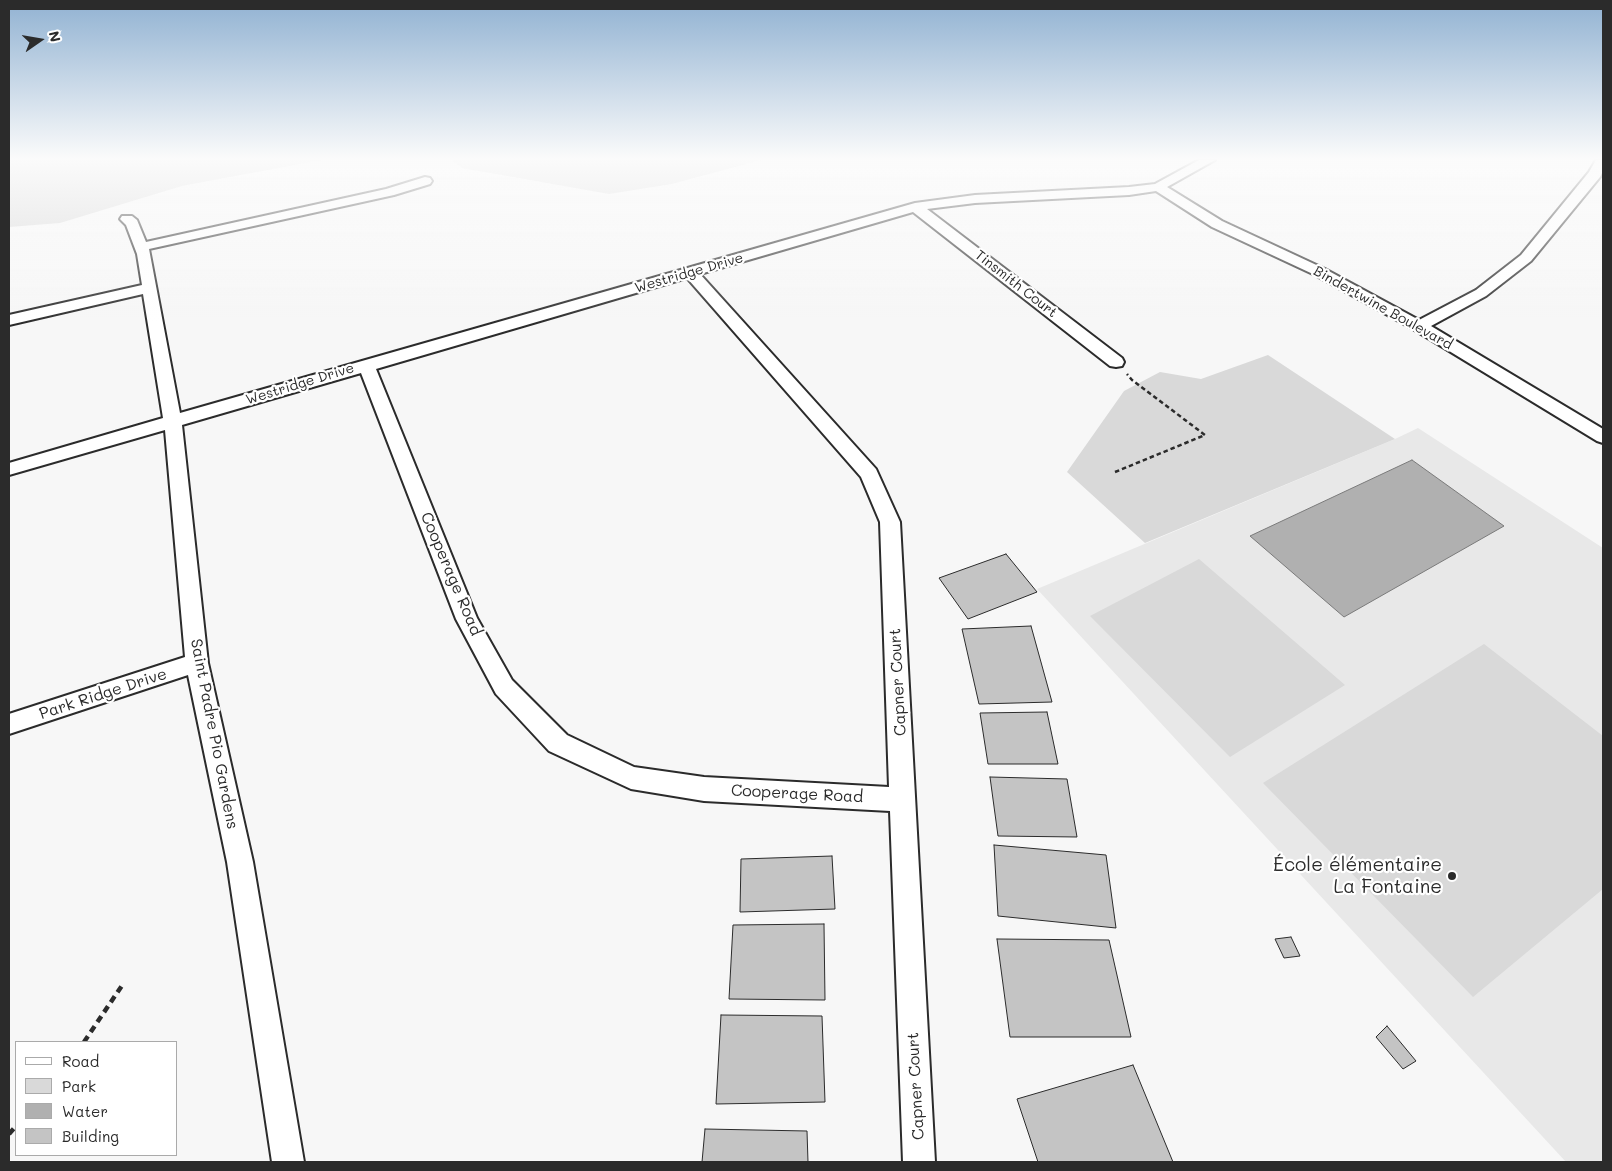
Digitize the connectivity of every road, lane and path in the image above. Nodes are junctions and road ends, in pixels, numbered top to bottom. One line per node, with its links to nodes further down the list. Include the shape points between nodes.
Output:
1 (286, 215): 7 (street)
2 (889, 215): 8 (street, Westridge Drive)
3 (925, 215): 12 (street, Tinsmith Court)
4 (1202, 215): 11 (street, Bindertwine Boulevard, via 1320,272)
5 (1562, 215): 11 (street, via 1526,258 1481,293)
6 (127, 219): 7 (street, Saint Padre Pio Gardens, via 132,223)
7 (141, 246): 9 (street, Saint Padre Pio Gardens)
8 (691, 273): 13 (street, Westridge Drive); 20 (street, Capner Court, via 869,474 890,522)
9 (150, 288): 10 (street); 14 (street, Saint Padre Pio Gardens)
10 (9, 320)
11 (1419, 326): 15 (street, Bindertwine Boulevard)
12 (1116, 362): 17 (path, via 1132,380 1205,435)
13 (366, 365): 14 (street, Westridge Drive); 20 (street, Cooperage Road, via 467,618 504,687 558,743 632,778 704,789)
14 (173, 422): 16 (street, Westridge Drive); 18 (street, Saint Padre Pio Gardens)
15 (1603, 437)
16 (9, 469)
17 (1115, 472)
18 (197, 664): 19 (street, Park Ridge Drive); 23 (street, Saint Padre Pio Gardens, via 240,862)
19 (9, 724)
20 (903, 800): 24 (street, Capner Court)
21 (123, 984): 22 (path)
22 (85, 1041)
23 (288, 1162)
24 (919, 1162)

